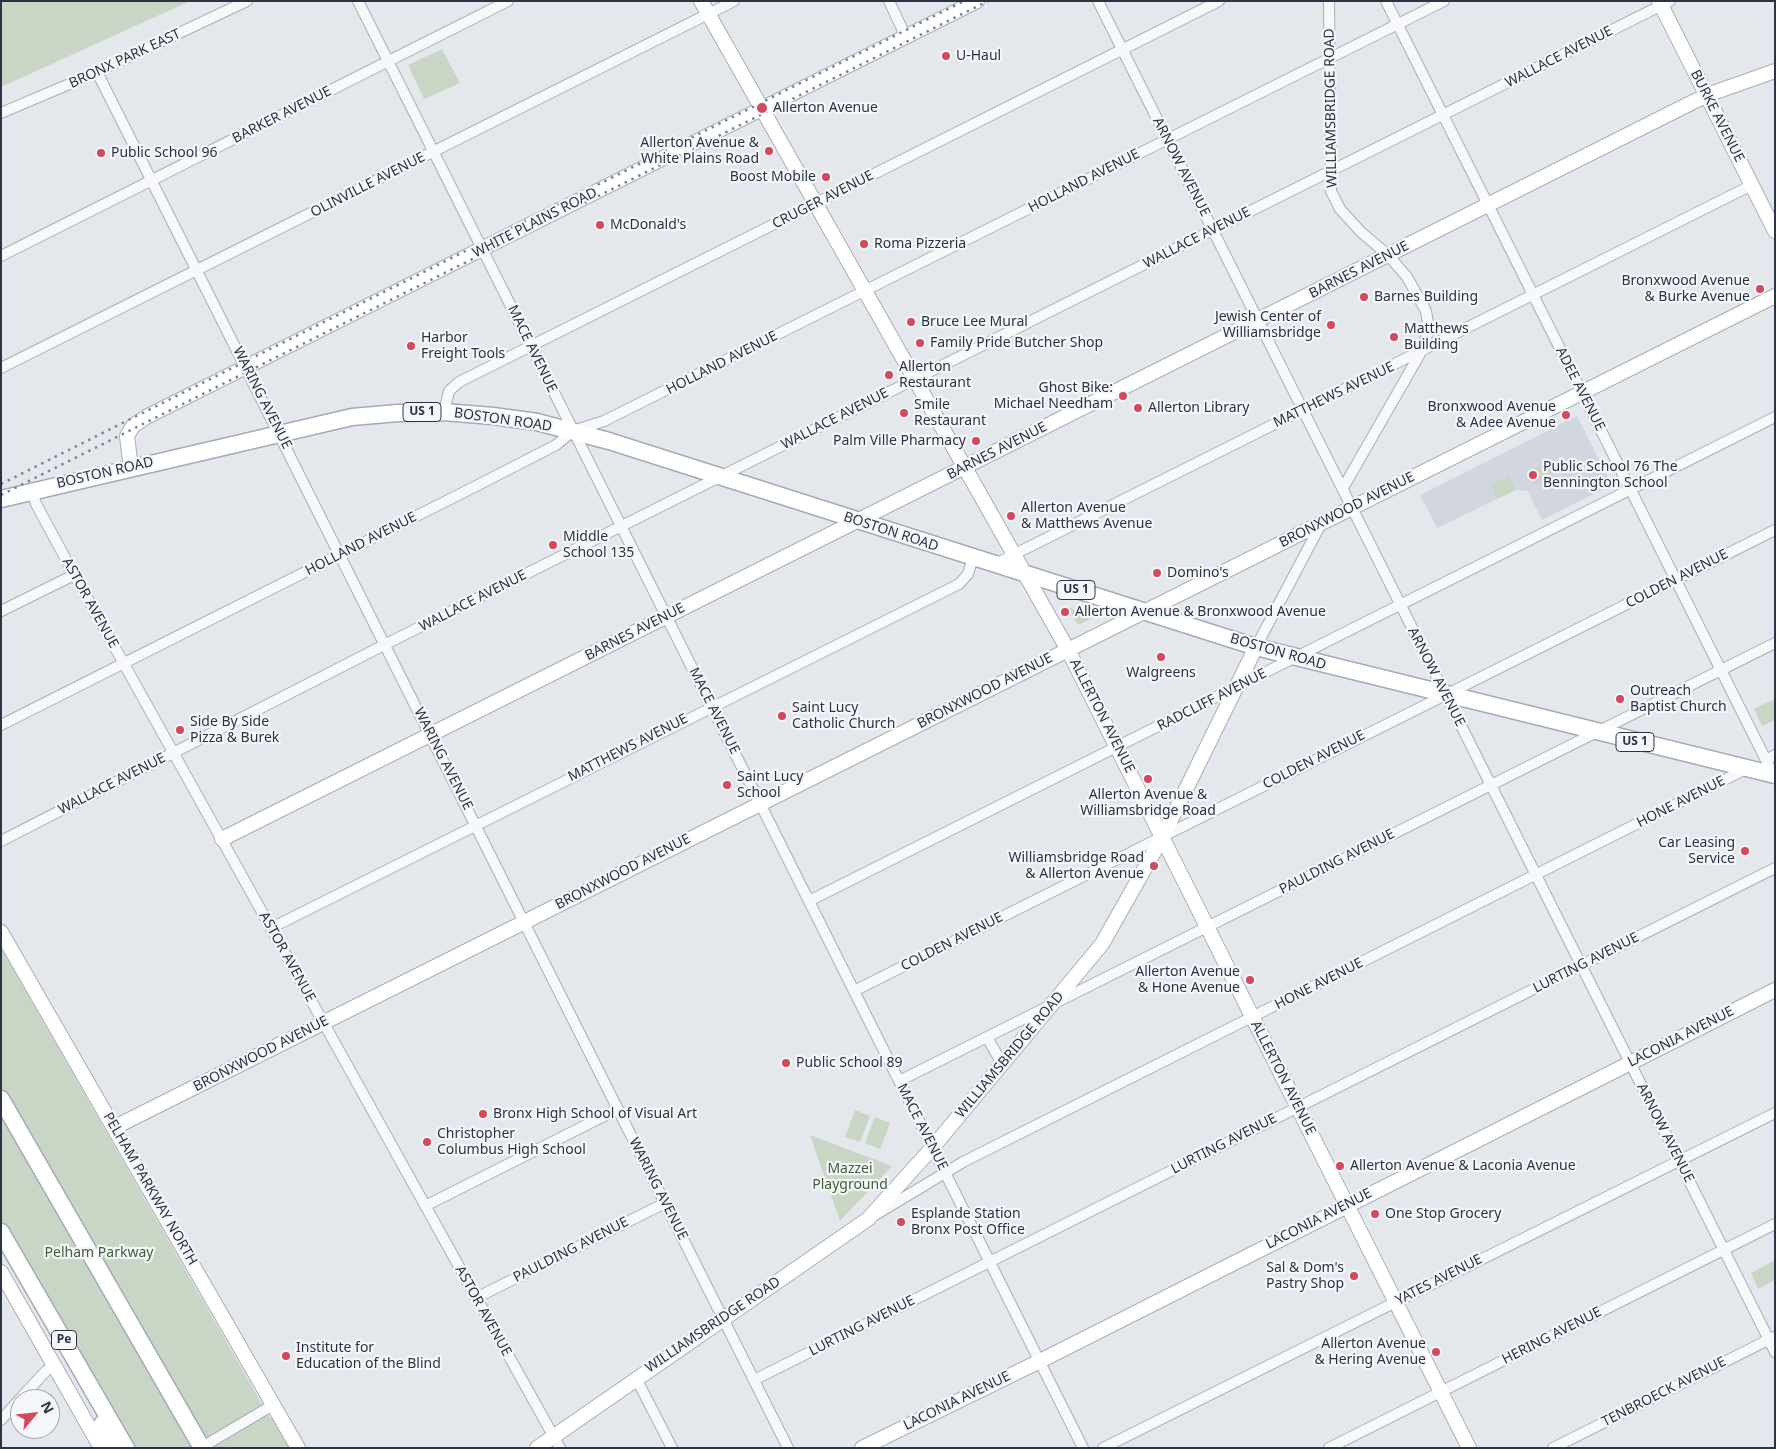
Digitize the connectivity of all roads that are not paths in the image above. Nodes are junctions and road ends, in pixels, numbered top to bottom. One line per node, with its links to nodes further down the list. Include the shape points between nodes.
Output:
1 (247, 1): 21 (street, BRONX PARK EAST)
2 (358, 1): 19 (street, MACE AVENUE)
3 (508, 1): 19 (street, BARKER AVENUE)
4 (701, 1): 14 (street, ALLERTON AVENUE)
5 (734, 1): 14 (street, OLINVILLE AVENUE)
6 (889, 1): 16 (street)
7 (977, 1): 16 (street, WHITE PLAINS ROAD)
8 (1098, 1): 17 (street, ARNOW AVENUE)
9 (1219, 1): 17 (street, CRUGER AVENUE)
10 (1329, 1): 18 (street, WILLIAMSBRIDGE ROAD)
11 (1386, 1): 15 (street, ADEE AVENUE)
12 (1444, 1): 15 (street, HOLLAND AVENUE)
13 (1664, 3): 22 (street, BURKE AVENUE); 25 (street, WALLACE AVENUE)
14 (708, 14): 23 (street, ALLERTON AVENUE); 27 (street, OLINVILLE AVENUE)
15 (1397, 25): 18 (street, HOLLAND AVENUE); 25 (street, ADEE AVENUE)
16 (906, 36): 23 (street, WHITE PLAINS ROAD)
17 (1122, 50): 26 (street, ARNOW AVENUE); 31 (street, CRUGER AVENUE)
18 (1329, 59): 26 (street, HOLLAND AVENUE); 28 (street, WILLIAMSBRIDGE ROAD)
19 (388, 62): 27 (street, MACE AVENUE); 29 (street, BARKER AVENUE)
20 (1775, 70): 22 (street, BARNES AVENUE)
21 (98, 72): 24 (street, BRONX PARK EAST); 29 (street, WARING AVENUE)
22 (1707, 95): 30 (street, BURKE AVENUE); 32 (street, BARNES AVENUE)
23 (762, 108): 31 (street, ALLERTON AVENUE); 35 (street, WHITE PLAINS ROAD)
24 (1, 113)
25 (1442, 115): 28 (street, WALLACE AVENUE); 32 (street, ADEE AVENUE)
26 (1167, 140): 33 (street, ARNOW AVENUE); 39 (street, HOLLAND AVENUE)
27 (433, 152): 35 (street, MACE AVENUE); 38 (street, OLINVILLE AVENUE)
28 (1330, 171): 33 (street, WALLACE AVENUE); 36 (street, WILLIAMSBRIDGE ROAD, via 1331,191 1340,209)
29 (152, 180): 37 (street, BARKER AVENUE); 38 (street, WARING AVENUE)
30 (1752, 185): 34 (street, BURKE AVENUE); 40 (street, MATTHEWS AVENUE)
31 (816, 203): 39 (street, ALLERTON AVENUE); 43 (street, CRUGER AVENUE)
32 (1488, 205): 36 (street, BARNES AVENUE); 40 (street, ADEE AVENUE)
33 (1213, 230): 42 (street, ARNOW AVENUE); 47 (street, WALLACE AVENUE)
34 (1775, 231)
35 (482, 249): 43 (street, MACE AVENUE); 45 (street, WHITE PLAINS ROAD)
36 (1388, 255): 42 (street, BARNES AVENUE); 44 (street, WILLIAMSBRIDGE ROAD, via 1407,276 1426,311 1429,328)
37 (1, 256)
38 (197, 270): 45 (street, WARING AVENUE); 46 (street, OLINVILLE AVENUE)
39 (866, 291): 47 (street, ALLERTON AVENUE); 52 (street, HOLLAND AVENUE, via 599,424)
40 (1533, 295): 44 (street, MATTHEWS AVENUE); 48 (street, ADEE AVENUE)
41 (1775, 296): 48 (street, BRONXWOOD AVENUE)
42 (1258, 320): 49 (street, ARNOW AVENUE); 54 (street, BARNES AVENUE)
43 (531, 346): 50 (street, CRUGER AVENUE, via 454,385 446,396); 52 (street, MACE AVENUE)
44 (1421, 352): 49 (street, MATTHEWS AVENUE); 57 (street, WILLIAMSBRIDGE ROAD)
45 (246, 367): 53 (street, WARING AVENUE); 55 (street, WHITE PLAINS ROAD, via 133,426 126,439)
46 (1, 368)
47 (915, 379): 54 (street, ALLERTON AVENUE); 56 (street, WALLACE AVENUE)
48 (1582, 393): 58 (street, ADEE AVENUE); 61 (street, BRONXWOOD AVENUE)
49 (1303, 410): 57 (street, ARNOW AVENUE); 67 (street, MATTHEWS AVENUE)
50 (444, 412): 52 (main road, BOSTON ROAD / US 1, via 505,417); 53 (main road, BOSTON ROAD / US 1, via 352,417)
51 (1775, 417): 58 (street, RADCLIFF AVENUE)
52 (573, 431): 56 (main road, BOSTON ROAD / US 1); 64 (street, MACE AVENUE); 66 (street, HOLLAND AVENUE, via 556,445)
53 (279, 432): 55 (main road, BOSTON ROAD / US 1); 66 (street, WARING AVENUE)
54 (965, 466): 62 (street, BARNES AVENUE); 67 (street, ALLERTON AVENUE)
55 (131, 468): 59 (main road, BOSTON ROAD / US 1)
56 (720, 477): 62 (main road, BOSTON ROAD / US 1); 64 (street, WALLACE AVENUE)
57 (1343, 488): 61 (street, ARNOW AVENUE)
58 (1630, 490): 72 (street, ADEE AVENUE); 73 (street, RADCLIFF AVENUE)
59 (32, 491): 60 (main road, BOSTON ROAD / US 1); 71 (street, ASTOR AVENUE)
60 (1, 498)
61 (1351, 507): 63 (street, BRONXWOOD AVENUE); 73 (street, ARNOW AVENUE)
62 (857, 521): 68 (main road, BOSTON ROAD / US 1); 76 (street, BARNES AVENUE)
63 (1322, 522): 75 (street, BRONXWOOD AVENUE); 79 (street, WILLIAMSBRIDGE ROAD)
64 (621, 526): 76 (street, MACE AVENUE); 78 (street, WALLACE AVENUE)
65 (1775, 530): 72 (street, COLDEN AVENUE)
66 (341, 554): 78 (street, WARING AVENUE); 82 (street, HOLLAND AVENUE)
67 (1015, 555): 69 (street, MATTHEWS AVENUE); 70 (street, ALLERTON AVENUE)
68 (972, 558): 69 (main road, BOSTON ROAD / US 1); 86 (street, MATTHEWS AVENUE, via 968,574 959,584)
69 (996, 564): 70 (main road, BOSTON ROAD / US 1)
70 (1026, 574): 75 (main road, BOSTON ROAD / US 1); 80 (street, ALLERTON AVENUE)
71 (74, 575): 74 (street); 82 (street, ASTOR AVENUE)
72 (1675, 580): 83 (street, ADEE AVENUE); 85 (street, COLDEN AVENUE)
73 (1400, 605): 81 (street, RADCLIFF AVENUE); 85 (street, ARNOW AVENUE)
74 (1, 611)
75 (1146, 611): 79 (main road, BOSTON ROAD / US 1); 80 (street, BRONXWOOD AVENUE)
76 (667, 616): 86 (street, MACE AVENUE); 89 (street, BARNES AVENUE)
77 (1775, 643): 83 (street, PAULDING AVENUE)
78 (386, 644): 89 (street, WARING AVENUE); 91 (street, WALLACE AVENUE)
79 (1256, 647): 81 (main road, BOSTON ROAD / US 1); 84 (street, WILLIAMSBRIDGE ROAD)
80 (1068, 650): 90 (street, ALLERTON AVENUE); 96 (street, BRONXWOOD AVENUE)
81 (1295, 658): 84 (street, RADCLIFF AVENUE); 85 (main road, BOSTON ROAD / US 1)
82 (123, 663): 87 (street, HOLLAND AVENUE); 91 (street, ASTOR AVENUE)
83 (1721, 670): 88 (street, PAULDING AVENUE); 92 (street, ADEE AVENUE)
84 (1234, 688): 90 (street, RADCLIFF AVENUE); 98 (street, WILLIAMSBRIDGE ROAD)
85 (1444, 695): 88 (main road, BOSTON ROAD / US 1); 95 (street, ARNOW AVENUE); 98 (street, COLDEN AVENUE)
86 (712, 707): 96 (street, MACE AVENUE); 97 (street, MATTHEWS AVENUE)
87 (1, 724)
88 (1597, 732): 93 (main road, BOSTON ROAD / US 1); 95 (street, PAULDING AVENUE)
89 (431, 734): 97 (street, WARING AVENUE); 99 (street, BARNES AVENUE)
90 (1118, 746): 98 (street, ALLERTON AVENUE); 103 (street, RADCLIFF AVENUE)
91 (173, 753): 99 (street, ASTOR AVENUE); 100 (street, WALLACE AVENUE)
92 (1770, 757): 94 (street, ADEE AVENUE)
93 (1746, 769): 94 (main road, BOSTON ROAD / US 1); 102 (street, HONE AVENUE)
94 (1774, 776)
95 (1491, 785): 102 (street, ARNOW AVENUE); 105 (street, PAULDING AVENUE)
96 (760, 804): 103 (street, MACE AVENUE); 104 (street, BRONXWOOD AVENUE)
97 (476, 825): 104 (street, WARING AVENUE); 106 (street, MATTHEWS AVENUE)
98 (1163, 836): 105 (street, ALLERTON AVENUE); 110 (street, COLDEN AVENUE); 111 (street, WILLIAMSBRIDGE ROAD, via 1102,944)
99 (222, 839): 106 (street, ASTOR AVENUE)
100 (1, 841)
101 (1775, 868): 108 (street, LURTING AVENUE)
102 (1536, 875): 108 (street, ARNOW AVENUE); 112 (street, HONE AVENUE)
103 (809, 901): 110 (street, MACE AVENUE)
104 (524, 921): 113 (street, BRONXWOOD AVENUE); 120 (street, WARING AVENUE)
105 (1208, 927): 111 (street, PAULDING AVENUE); 112 (street, ALLERTON AVENUE)
106 (271, 928): 113 (street, ASTOR AVENUE)
107 (1, 932): 122 (street, PELHAM PARKWAY NORTH)
108 (1581, 966): 115 (street, ARNOW AVENUE); 119 (street, LURTING AVENUE)
109 (1775, 990): 115 (street, LACONIA AVENUE)
110 (854, 991): 117 (street, MACE AVENUE)
111 (1051, 1006): 114 (street, PAULDING AVENUE); 116 (street, WILLIAMSBRIDGE ROAD)
112 (1253, 1017): 119 (street, ALLERTON AVENUE); 125 (street, HONE AVENUE, via 963,1162)
113 (323, 1023): 122 (street, BRONXWOOD AVENUE); 128 (street, ASTOR AVENUE)
114 (987, 1037): 116 (street); 117 (street, PAULDING AVENUE)
115 (1630, 1063): 124 (street, ARNOW AVENUE); 127 (street, LACONIA AVENUE)
116 (1002, 1064): 123 (street, WILLIAMSBRIDGE ROAD)
117 (899, 1081): 123 (street, MACE AVENUE)
118 (1, 1099): 151 (main road)
119 (1298, 1107): 127 (street, ALLERTON AVENUE); 133 (street, LURTING AVENUE)
120 (618, 1109): 126 (street, WARING AVENUE); 128 (street)
121 (1775, 1113): 124 (street, YATES AVENUE)
122 (115, 1127): 147 (street, PELHAM PARKWAY NORTH)
123 (932, 1148): 125 (street, MACE AVENUE); 129 (street, WILLIAMSBRIDGE ROAD)
124 (1678, 1160): 132 (street, ARNOW AVENUE); 136 (street, YATES AVENUE)
125 (946, 1174): 129 (street, HONE AVENUE); 133 (street, MACE AVENUE)
126 (665, 1202): 135 (street, PAULDING AVENUE); 137 (street, WARING AVENUE)
127 (1347, 1204): 136 (street, ALLERTON AVENUE); 140 (street, LACONIA AVENUE)
128 (425, 1206): 135 (street, ASTOR AVENUE)
129 (868, 1220): 137 (street, WILLIAMSBRIDGE ROAD)
130 (1775, 1224): 132 (street, HERING AVENUE)
131 (1, 1232): 142 (main road, Pe)
132 (1724, 1250): 138 (street, ARNOW AVENUE); 146 (street, HERING AVENUE)
133 (990, 1262): 140 (street, MACE AVENUE); 144 (street, LURTING AVENUE)
134 (4, 1282): 141 (street)
135 (476, 1298): 150 (street, ASTOR AVENUE)
136 (1396, 1301): 146 (street, ALLERTON AVENUE); 161 (street, YATES AVENUE)
137 (723, 1319): 143 (street, WILLIAMSBRIDGE ROAD); 144 (street, WARING AVENUE)
138 (1772, 1338): 139 (street, ARNOW AVENUE); 164 (street, TENBROECK AVENUE)
139 (1775, 1352)
140 (1040, 1361): 159 (street, LACONIA AVENUE); 160 (street, MACE AVENUE)
141 (54, 1365): 145 (street); 152 (street)
142 (79, 1366): 153 (main road); 154 (main road, Pe)
143 (636, 1378): 150 (street, WILLIAMSBRIDGE ROAD); 157 (street)
144 (754, 1380): 158 (street, WARING AVENUE)
145 (29, 1389)
146 (1441, 1392): 162 (street, HERING AVENUE); 163 (street, ALLERTON AVENUE)
147 (273, 1405): 151 (street); 155 (street, PELHAM PARKWAY NORTH)
148 (10, 1410): 149 (street)
149 (1, 1420)
150 (556, 1442): 156 (street, WILLIAMSBRIDGE ROAD)
151 (202, 1447)
152 (101, 1448)
153 (112, 1448)
154 (126, 1448)
155 (298, 1448)
156 (536, 1448)
157 (672, 1448)
158 (788, 1448)
159 (862, 1448)
160 (1083, 1448)
161 (1103, 1448)
162 (1329, 1448)
163 (1469, 1448)
164 (1553, 1448)

